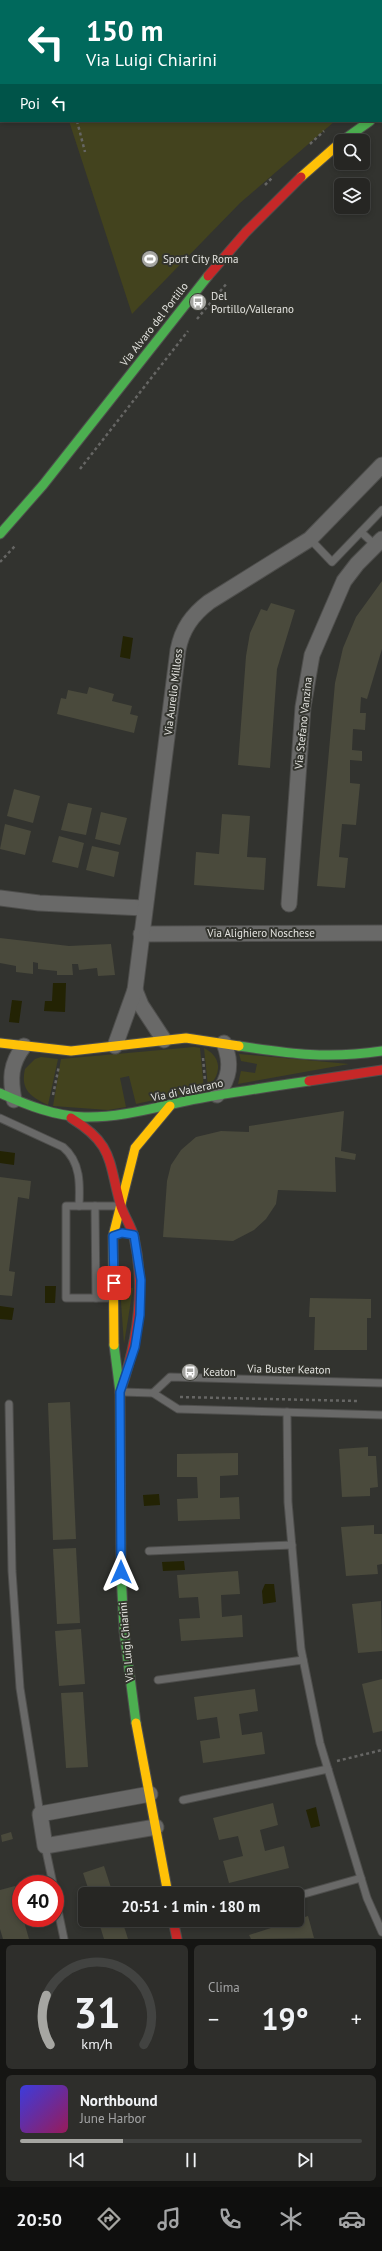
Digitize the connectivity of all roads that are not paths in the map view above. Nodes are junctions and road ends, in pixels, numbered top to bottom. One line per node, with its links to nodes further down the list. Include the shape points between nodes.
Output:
1 (369, 122): 2 (street, Via Alvaro del Portillo)
2 (352, 134)
3 (334, 148): 7 (street, Via Alvaro del Portillo, via 291,184 222,256 37,492)
4 (382, 465): 8 (street, Via Aurelio Milloss)
5 (382, 510): 6 (lane)
6 (361, 532): 8 (lane, via 332,562); 9 (lane)
7 (0, 534)
8 (310, 539): 12 (street, Via Aurelio Milloss, via 209,602 195,614 182,635)
9 (379, 542): 11 (street, Via Stefano Vanzina, via 357,564 342,585 318,640 308,672 303,707)
10 (0, 898): 12 (street, via 39,904)
11 (289, 904)
12 (144, 908): 14 (street, Via Aurelio Milloss)
13 (382, 933): 14 (street, Via Alighiero Noschese)
14 (141, 934): 15 (street, Via Aurelio Milloss)
15 (135, 990): 16 (street, via 141,1005); 20 (street, Via Aurelio Milloss)
16 (164, 1040): 18 (street, via 202,1039); 20 (street)
17 (0, 1043): 19 (street)
18 (224, 1043): 21 (street, via 322,1056 350,1056); 24 (street, via 229,1056 230,1070 225,1084)
19 (24, 1046): 20 (street, via 71,1051); 25 (street, via 12,1069)
20 (115, 1046)
21 (382, 1051)
22 (382, 1070): 24 (street, Via di Vallerano)
23 (0, 1093): 25 (street, Via di Vallerano)
24 (211, 1096): 26 (street, Via di Vallerano)
25 (14, 1100): 27 (street, Via di Vallerano, via 39,1110)
26 (170, 1106): 27 (street, Via di Vallerano, via 115,1117); 31 (street, Via Luigi Chiarini, via 144,1134 135,1148)
27 (67, 1116): 31 (street, Via Luigi Chiarini, via 93,1132 105,1144)
28 (0, 1118): 29 (lane, via 63,1147 71,1154 77,1167)
29 (79, 1206): 30 (lane); 34 (lane, via 66,1206 66,1298)
30 (95, 1206): 31 (lane); 34 (lane)
31 (121, 1206): 32 (street, Via Luigi Chiarini); 33 (street, Via Luigi Chiarini)
32 (127, 1234): 33 (lane); 36 (street, Via Luigi Chiarini, via 141,1280 140,1315)
33 (113, 1236): 35 (street, Via Luigi Chiarini)
34 (96, 1298): 35 (lane)
35 (114, 1298): 37 (street, Via Luigi Chiarini)
36 (135, 1347): 37 (lane, via 126,1351); 39 (street, Via Luigi Chiarini)
37 (114, 1348): 39 (street, Via Luigi Chiarini)
38 (382, 1383): 40 (lane, Via Buster Keaton, via 170,1377)
39 (120, 1392): 40 (lane); 49 (street, Via Luigi Chiarini, via 122,1608 132,1699)
40 (153, 1393): 42 (lane, via 178,1409)
41 (9, 1404): 51 (lane, via 12,1571 20,1688)
42 (287, 1412): 43 (lane); 44 (lane, via 287,1481)
43 (382, 1415)
44 (292, 1545): 45 (lane); 46 (lane)
45 (149, 1551)
46 (303, 1660): 47 (lane); 48 (lane)
47 (158, 1680)
48 (327, 1766): 50 (lane); 55 (lane)
49 (150, 1794): 51 (street); 52 (street, Via Luigi Chiarini)
50 (183, 1800)
51 (40, 1814): 53 (street)
52 (156, 1827): 53 (street); 56 (street, Via Luigi Chiarini)
53 (45, 1846): 54 (lane)
54 (50, 1875)
55 (362, 1878): 57 (lane); 60 (lane)
56 (167, 1887)
57 (304, 1894)
58 (61, 1927): 61 (lane)
59 (174, 1927): 62 (street)
60 (382, 1932)
61 (64, 1939)
62 (177, 1939)

